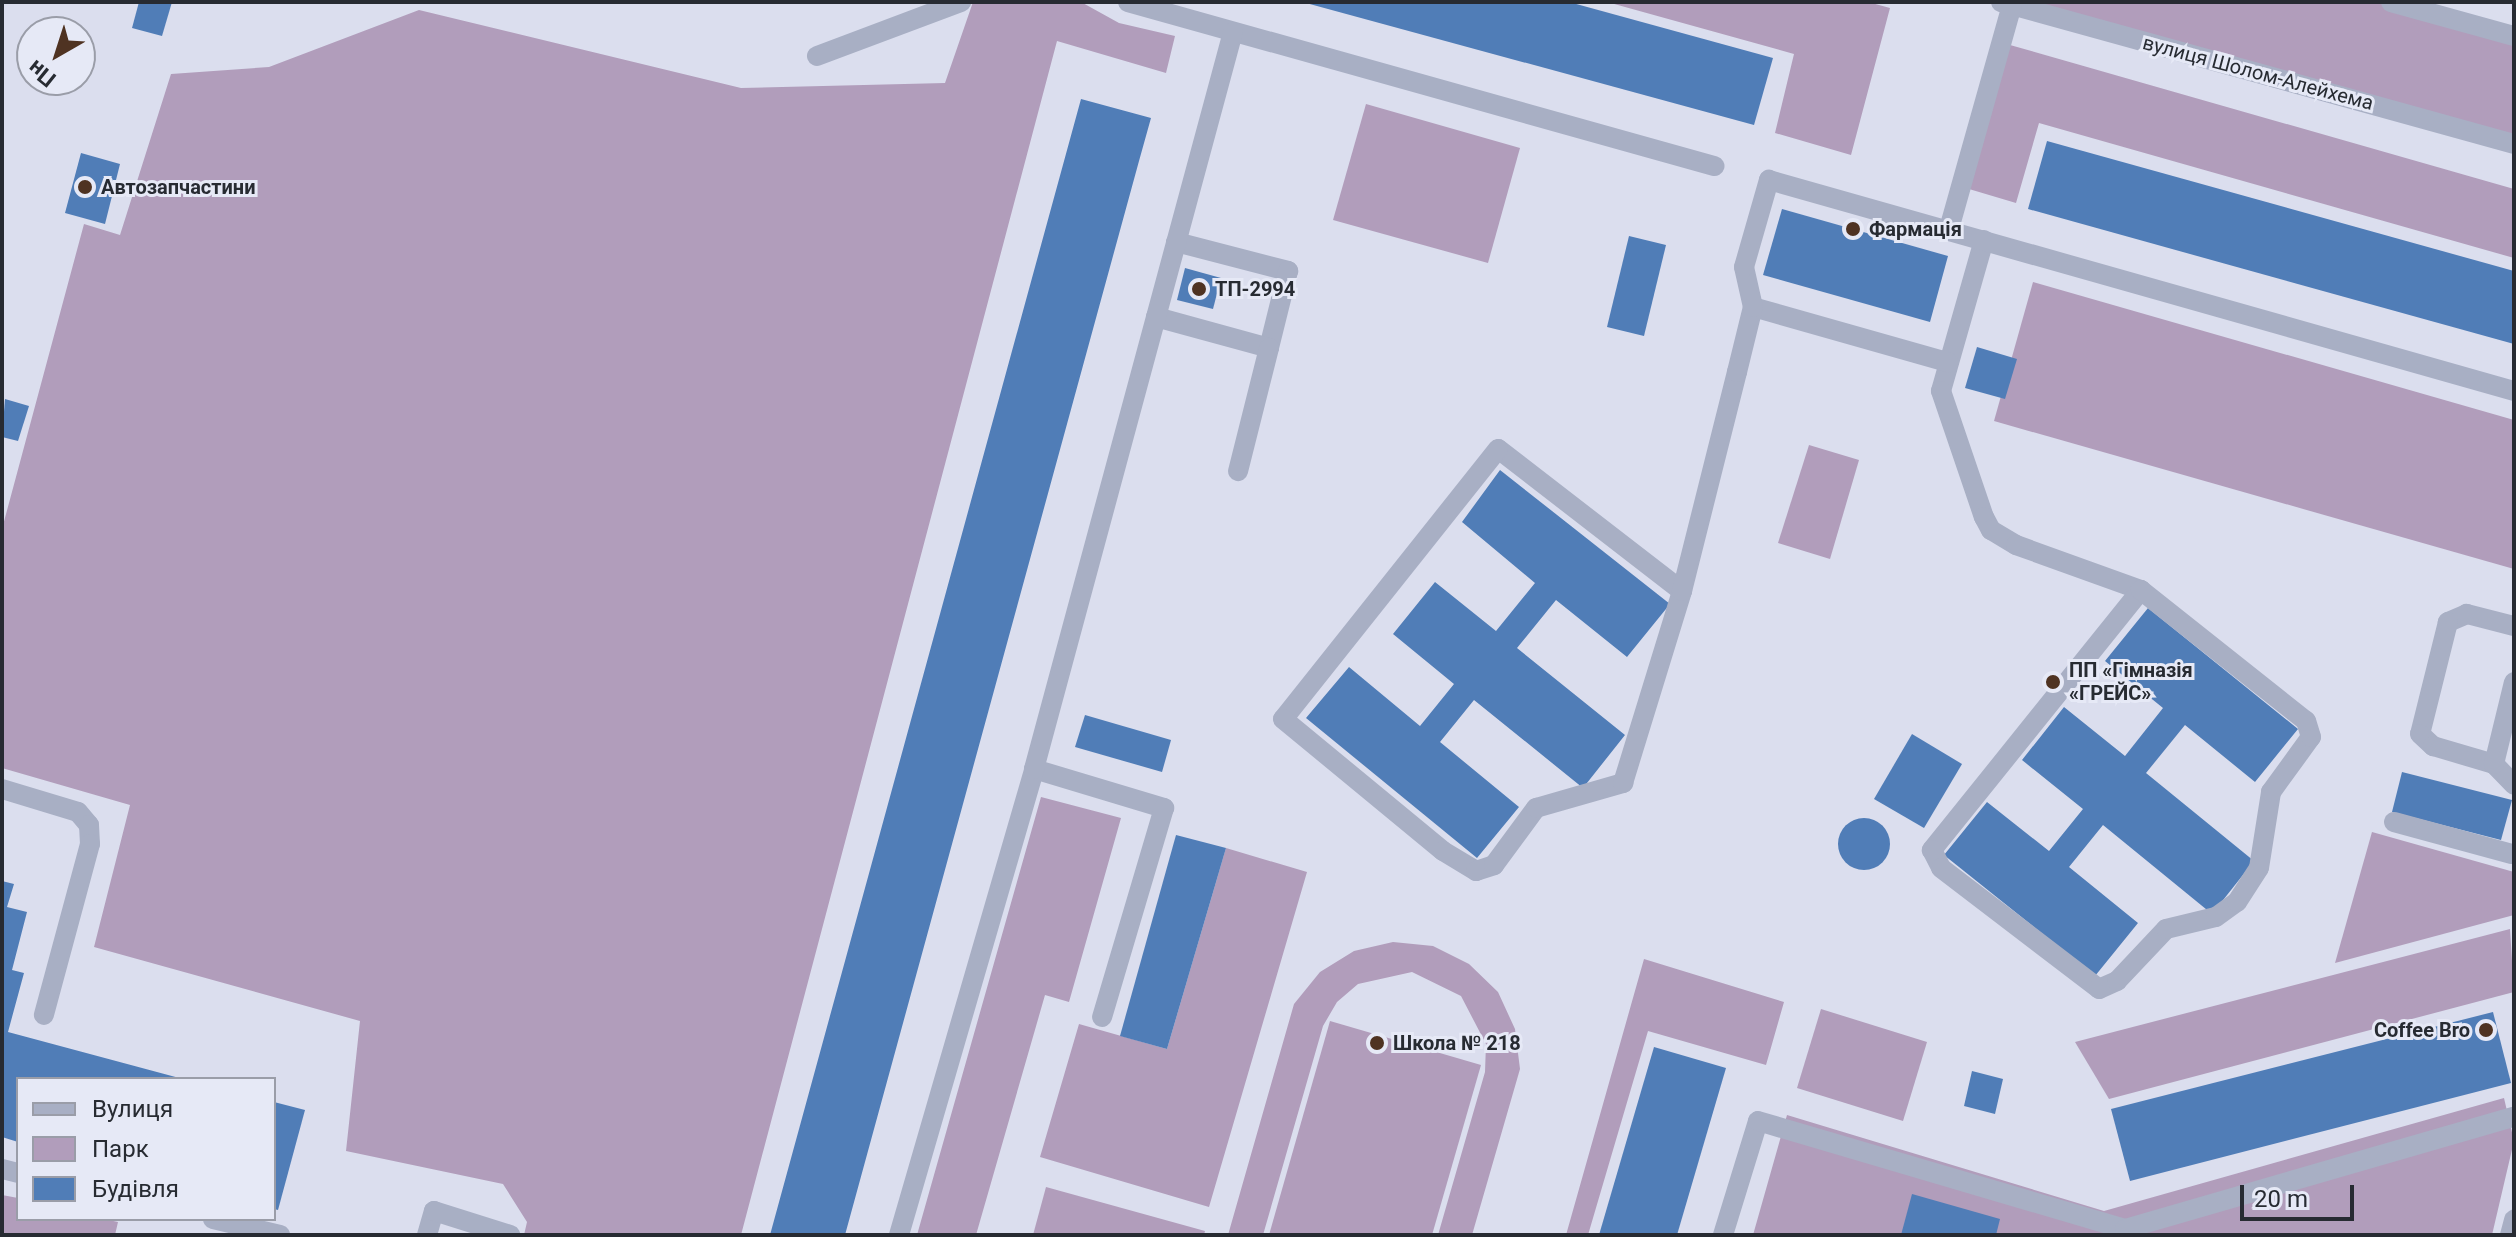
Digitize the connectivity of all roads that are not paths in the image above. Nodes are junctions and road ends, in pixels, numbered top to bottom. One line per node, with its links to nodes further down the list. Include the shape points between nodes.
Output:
1 (961, 2): 7 (street)
2 (1128, 2): 5 (street)
3 (2392, 2): 6 (street)
4 (2007, 4): 8 (street, вулиця Шолом-Алейхема); 10 (street)
5 (1233, 32): 9 (street); 12 (street)
6 (2514, 36)
7 (817, 56)
8 (2514, 144)
9 (1714, 166)
10 (1949, 229): 11 (street); 13 (street, via 1769,180 1744,267)
11 (1984, 240): 16 (street); 17 (street)
12 (1176, 242): 14 (street); 15 (street, via 1288,271)
13 (1753, 307): 16 (street); 20 (street)
14 (1156, 317): 15 (street); 24 (street)
15 (1269, 348): 18 (street)
16 (1948, 362): 19 (street, via 1942,401 1991,530)
17 (2514, 391)
18 (1238, 471)
19 (2141, 590): 19 (street, via 1932,850 1941,868 2099,989 2117,981 2166,929 2216,917 2237,902 2259,868 2271,792 2311,737 2306,721)
20 (1682, 591): 20 (street, via 1623,783 1536,808 1494,865 1476,871 1462,866 1283,719 1498,449)
21 (2514, 626): 23 (street, via 2467,614 2448,622 2420,722 2420,734 2433,746)
22 (2514, 682): 23 (street)
23 (2494, 764): 25 (street)
24 (1034, 769): 30 (street, via 1164,808); 37 (street)
25 (2514, 785)
26 (2, 789): 29 (street, via 78,812 89,825 90,844)
27 (2394, 822): 28 (street)
28 (2513, 853)
29 (44, 1015)
30 (1102, 1017)
31 (2514, 1117): 38 (street, via 2125,1229 1758,1121)
32 (2514, 1220): 39 (street)
33 (221, 1221): 34 (street)
34 (280, 1235)
35 (427, 1235): 36 (street, via 434,1211)
36 (510, 1235)
37 (899, 1235)
38 (1723, 1235)
39 (2510, 1235)

